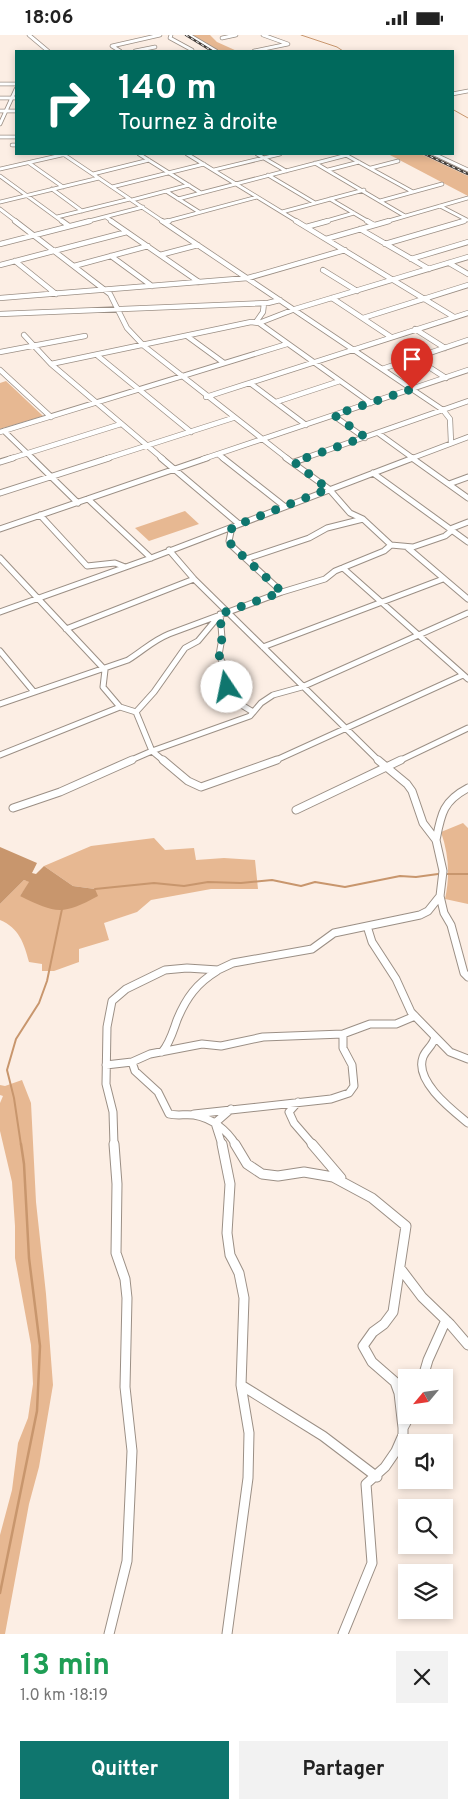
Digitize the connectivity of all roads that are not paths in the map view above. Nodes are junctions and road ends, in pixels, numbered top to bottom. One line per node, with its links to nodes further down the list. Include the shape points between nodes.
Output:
1 (29, 35): 11 (street)
2 (160, 35): 12 (street, via 112,46)
3 (171, 35): 9 (street, via 170,38)
4 (189, 35): 14 (street)
5 (236, 35): 7 (street)
6 (264, 35): 10 (street, via 288,43)
7 (222, 39)
8 (155, 47): 13 (street)
9 (192, 49)
10 (270, 49): 15 (street); 16 (street)
11 (47, 50)
12 (118, 50)
13 (141, 50)
14 (214, 50)
15 (262, 50)
16 (273, 50)
17 (0, 84): 18 (street)
18 (15, 84)
19 (15, 91): 23 (street)
20 (468, 91): 21 (street)
21 (454, 94)
22 (0, 98): 23 (street)
23 (11, 98): 24 (street); 26 (street)
24 (15, 98)
25 (0, 111): 26 (street)
26 (6, 111): 27 (street); 28 (street)
27 (15, 111)
28 (0, 124)
29 (0, 137): 30 (street)
30 (15, 137)
31 (61, 155): 44 (street)
32 (66, 155): 54 (street)
33 (141, 155): 41 (street)
34 (190, 155): 46 (street)
35 (259, 155): 40 (street)
36 (276, 155): 40 (street)
37 (342, 155): 45 (street)
38 (347, 155): 43 (street)
39 (436, 155): 51 (street)
40 (264, 158): 49 (street); 52 (street)
41 (149, 160): 53 (street); 54 (street)
42 (398, 161): 47 (street)
43 (359, 162): 47 (street); 50 (street)
44 (29, 163): 48 (street); 61 (street)
45 (316, 163): 50 (street); 52 (street)
46 (204, 164): 49 (street); 53 (street)
47 (370, 168): 66 (street)
48 (0, 169)
49 (214, 170): 58 (street)
50 (328, 170): 64 (street)
51 (468, 170)
52 (286, 171): 55 (street)
53 (169, 173): 60 (street); 62 (street)
54 (93, 174): 57 (street)
55 (268, 175): 58 (street); 76 (street)
56 (0, 176): 68 (street)
57 (99, 178): 61 (street); 62 (street)
58 (235, 183): 67 (street); 69 (street)
59 (442, 184): 66 (street)
60 (189, 185): 65 (street); 67 (street)
61 (63, 187): 63 (street)
62 (112, 187): 71 (street)
63 (52, 189): 68 (street); 80 (street)
64 (364, 190): 73 (street); 74 (street)
65 (166, 191): 71 (street); 72 (street)
66 (414, 192): 74 (street)
67 (201, 193): 72 (street)
68 (27, 195): 75 (street); 85 (street)
69 (257, 197): 81 (street); 82 (street)
70 (468, 198): 77 (street)
71 (131, 199): 78 (street); 80 (street)
72 (178, 199): 81 (street)
73 (330, 199): 76 (street); 83 (street)
74 (380, 201): 84 (street)
75 (0, 202)
76 (315, 203): 82 (street)
77 (440, 206): 84 (street); 88 (street)
78 (142, 207): 86 (street); 87 (street)
79 (0, 209): 94 (street)
80 (82, 211): 85 (street)
81 (199, 212): 87 (street)
82 (282, 212): 91 (street)
83 (354, 213): 89 (street); 91 (street)
84 (405, 216): 89 (street)
85 (57, 217): 90 (street)
86 (106, 217): 90 (street); 93 (street)
87 (164, 221): 99 (street)
88 (467, 221): 97 (street)
89 (374, 225): 92 (street)
90 (69, 226): 94 (street)
91 (306, 227): 95 (street)
92 (360, 229): 95 (street); 97 (street)
93 (127, 232): 100 (street); 102 (street)
94 (34, 235): 98 (street); 102 (street)
95 (326, 239): 101 (street)
96 (468, 242): 106 (street)
97 (385, 243): 106 (street)
98 (0, 244)
99 (198, 245): 103 (street); 114 (street)
100 (148, 246): 103 (street); 104 (street)
101 (345, 250): 114 (street); 115 (street)
102 (54, 251): 107 (street); 110 (street)
103 (160, 255): 116 (street)
104 (111, 256): 110 (street); 118 (street)
105 (468, 257): 108 (street)
106 (411, 259): 111 (street)
107 (16, 261): 109 (street); 122 (street)
108 (449, 263): 111 (street); 113 (street)
109 (0, 265)
110 (74, 266): 119 (street)
111 (429, 269): 115 (street)
112 (323, 270): 120 (street)
113 (468, 274)
114 (248, 279): 116 (street); 126 (street)
115 (393, 280): 120 (street); 125 (street)
116 (199, 282): 118 (street)
117 (468, 285): 125 (street)
118 (152, 286): 119 (street)
119 (103, 290): 122 (street); 128 (street, via 112,297)
120 (357, 291): 124 (street)
121 (0, 293): 123 (street)
122 (56, 294): 123 (street)
123 (3, 298)
124 (332, 298): 129 (street); 133 (street)
125 (424, 299): 132 (street); 133 (street)
126 (280, 300): 127 (street); 129 (street)
127 (264, 303): 128 (street); 134 (street)
128 (117, 309): 131 (street); 143 (street, via 127,328)
129 (294, 309): 134 (street); 145 (street)
130 (468, 313): 132 (street)
131 (0, 314)
132 (454, 317): 135 (street)
133 (363, 318): 139 (street)
134 (257, 322): 138 (street); 141 (street)
135 (415, 329): 139 (street); 144 (street)
136 (24, 335): 142 (street)
137 (85, 336): 142 (street)
138 (187, 336): 143 (street); 150 (street)
139 (391, 337): 145 (street)
140 (468, 340): 144 (street)
141 (287, 344): 149 (street); 150 (street)
142 (33, 346): 146 (street); 151 (street)
143 (144, 346): 147 (street); 155 (street)
144 (445, 348): 148 (street)
145 (353, 349): 149 (street); 152 (street)
146 (0, 352)
147 (98, 356): 151 (street); 161 (street)
148 (415, 358): 152 (street); 156 (street)
149 (313, 362): 159 (street); 160 (street)
150 (224, 363): 155 (street)
151 (51, 364): 165 (street)
152 (382, 369): 162 (street)
153 (0, 370): 157 (street)
154 (468, 370): 156 (street)
155 (180, 376): 161 (street); 163 (street)
156 (446, 378): 162 (street)
157 (9, 379): 158 (street); 172 (street)
158 (0, 381)
159 (340, 381): 166 (street); 167 (street)
160 (250, 383): 163 (street); 166 (street)
161 (138, 389): 165 (street); 177 (street)
162 (412, 389): 167 (street); 170 (street)
163 (206, 397): 173 (street)
164 (468, 401): 168 (street)
165 (96, 402): 172 (street); 174 (street)
166 (276, 402): 175 (street)
167 (372, 403): 171 (street)
168 (460, 404): 169 (street); 170 (street)
169 (468, 409)
170 (443, 410): 178 (street); 182 (street, via 450,419)
171 (334, 415): 175 (street); 179 (street)
172 (50, 417): 176 (street)
173 (233, 418): 177 (street); 181 (street)
174 (121, 424): 183 (street); 184 (street)
175 (306, 425): 181 (street)
176 (2, 432): 184 (street)
177 (191, 432): 183 (street)
178 (378, 433): 179 (street); 186 (street)
179 (365, 437): 188 (street)
180 (468, 437): 182 (street)
181 (262, 440): 185 (street); 188 (street)
182 (452, 443): 186 (street)
183 (147, 446): 189 (street); 192 (street)
184 (27, 454): 187 (street); 192 (street)
185 (219, 455): 189 (street); 199 (street)
186 (413, 458): 190 (street); 193 (street)
187 (0, 462)
188 (294, 462): 194 (street)
189 (174, 470): 197 (street); 203 (street)
190 (373, 473): 194 (street); 206 (street)
191 (468, 477): 193 (street)
192 (52, 478): 195 (street); 198 (street)
193 (449, 484): 196 (street)
194 (328, 489): 199 (street); 201 (street, via 350,513)
195 (0, 493)
196 (468, 498)
197 (88, 499): 198 (street); 212 (street)
198 (78, 503): 200 (street)
199 (284, 506): 203 (street)
200 (40, 515): 205 (street); 214 (street, via 87,566 116,562)
201 (363, 519): 208 (street); 213 (street)
202 (468, 522): 206 (street)
203 (240, 524): 204 (street)
204 (232, 527): 210 (street); 213 (street, via 229,541)
205 (0, 529)
206 (450, 529): 207 (street); 209 (street, via 445,536)
207 (468, 542)
208 (390, 545): 209 (street); 215 (street, via 384,551)
209 (408, 547): 217 (street)
210 (169, 550): 212 (street); 216 (street)
211 (0, 558): 219 (street)
212 (150, 558): 214 (street)
213 (246, 559): 218 (street)
214 (125, 567): 219 (street)
215 (343, 568): 218 (street, via 325,579); 221 (street)
216 (194, 579): 223 (street); 226 (street)
217 (443, 579): 220 (street); 221 (street)
218 (282, 592): 223 (street)
219 (37, 598): 222 (street); 226 (street)
220 (468, 599)
221 (382, 603): 227 (street); 228 (street)
222 (0, 612)
223 (228, 612): 225 (street); 228 (street)
224 (468, 613): 227 (street)
225 (220, 614): 230 (street, via 151,642 137,655); 236 (street, via 198,641 186,648); 237 (street, via 222,638 219,655 227,687 236,701)
226 (66, 629): 230 (street)
227 (417, 635): 231 (street); 232 (street)
228 (263, 647): 232 (street)
229 (0, 651): 233 (street)
230 (103, 668): 233 (street); 235 (street, via 103,687)
231 (466, 677): 238 (street)
232 (302, 687): 237 (street, via 272,695); 238 (street)
233 (34, 692): 234 (street)
234 (0, 704)
235 (120, 707): 236 (street); 241 (street)
236 (136, 712): 240 (street)
237 (253, 712): 240 (street, via 250,716)
238 (346, 728): 240 (street, via 285,757 201,787 188,781); 242 (street)
239 (468, 728): 242 (street)
240 (152, 751): 244 (street)
241 (0, 755)
242 (385, 767): 245 (street); 246 (street, via 412,791 423,823)
243 (468, 788): 246 (street, via 446,802)
244 (13, 808)
245 (296, 810)
246 (436, 840): 247 (street, via 443,871)
247 (440, 897): 248 (street, via 420,915); 250 (street)
248 (367, 926): 249 (street, via 334,933 312,949 233,963); 251 (street, via 372,942)
249 (218, 970): 254 (street, via 201,980 186,997 170,1043); 257 (street, via 165,970 118,994 112,1001 107,1027)
250 (468, 977)
251 (415, 1016): 252 (street, via 396,1024 370,1024); 253 (street)
252 (343, 1034): 254 (street, via 263,1037 221,1046 202,1044); 258 (street, via 343,1048 352,1065 354,1086 349,1093 331,1099)
253 (435, 1037): 255 (street, via 450,1052); 262 (street, via 434,1044 423,1057 422,1073 444,1102)
254 (162, 1052): 256 (street)
255 (468, 1059)
256 (132, 1062): 257 (street); 260 (street, via 135,1071 158,1092 169,1114)
257 (106, 1065): 272 (street, via 106,1084 113,1112 117,1184 116,1253 125,1279 127,1298 125,1387 132,1451 127,1561)
258 (298, 1102): 259 (street); 263 (street, via 289,1112 294,1123)
259 (231, 1109): 260 (street); 261 (street)
260 (188, 1115): 261 (street)
261 (215, 1123): 263 (street, via 225,1129 240,1156 262,1174 273,1177 297,1172); 268 (street, via 230,1184 227,1233 230,1255 239,1273 244,1298)
262 (468, 1123)
263 (340, 1178): 264 (street, via 381,1203 406,1226)
264 (400, 1268): 265 (street, via 422,1297); 270 (street, via 393,1312 363,1345 371,1363 394,1380)
265 (446, 1320): 266 (street); 267 (street)
266 (468, 1345)
267 (425, 1369)
268 (241, 1385): 271 (street, via 324,1436); 273 (street, via 249,1433 248,1477)
269 (406, 1424): 270 (street)
270 (404, 1428): 271 (street, via 391,1458)
271 (377, 1477): 274 (street, via 366,1484 372,1563)
272 (109, 1634)
273 (228, 1634)
274 (343, 1634)

